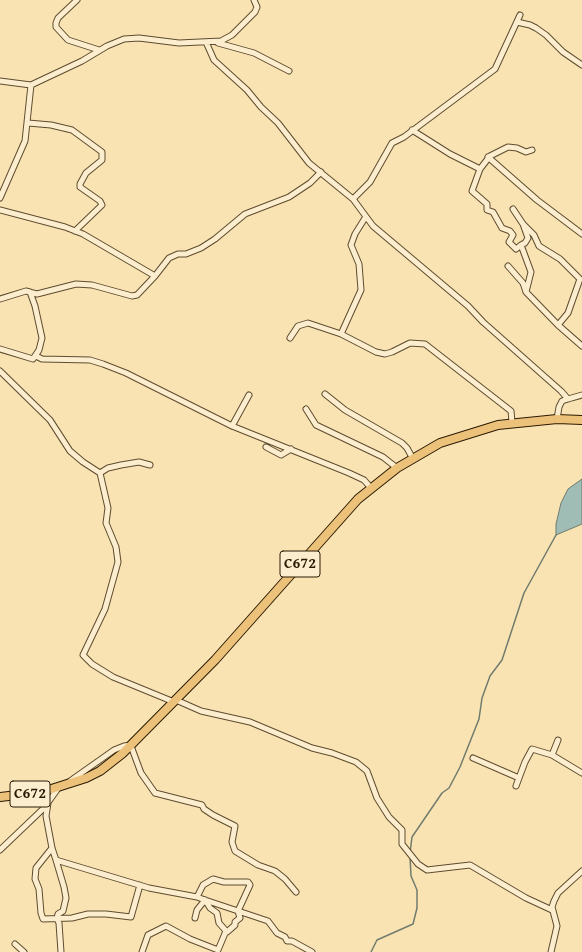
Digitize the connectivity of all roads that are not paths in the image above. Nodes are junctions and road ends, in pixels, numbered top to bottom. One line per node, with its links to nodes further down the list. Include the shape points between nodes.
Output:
1 (77, 0): 7 (street, via 58,18 56,27 68,40)
2 (254, 0): 6 (street, via 257,9 252,16 228,38)
3 (520, 15): 4 (street)
4 (517, 22): 8 (street, via 530,25 541,32); 13 (street, via 493,72)
5 (206, 42): 6 (street); 7 (street, via 164,42 130,38 117,40); 17 (street, via 214,60 247,90 281,127 301,154)
6 (215, 42): 9 (street, via 254,54)
7 (100, 50): 11 (street)
8 (582, 65)
9 (289, 71)
10 (0, 81): 11 (street)
11 (31, 85): 12 (street)
12 (28, 123): 18 (street, via 24,145); 24 (street, via 72,130 102,152 102,160 86,173 80,184 80,187 102,205)
13 (412, 130): 16 (street, via 450,154); 19 (street, via 388,148 370,182)
14 (532, 150): 15 (street, via 526,152 508,147)
15 (488, 157): 16 (street); 25 (street, via 537,200)
16 (480, 168): 26 (street, via 472,191 487,204 487,210 493,212 502,228 513,235 509,242 516,249)
17 (321, 172): 19 (street); 28 (street, via 289,197 245,214 201,248 169,258)
18 (0, 198)
19 (353, 199): 22 (street)
20 (513, 209): 23 (street)
21 (0, 210): 24 (street)
22 (365, 218): 34 (street, via 351,245 359,264 361,290); 43 (street, via 468,306)
23 (522, 224): 26 (street, via 528,238); 29 (street, via 534,235 539,246 560,259)
24 (75, 231): 28 (street)
25 (582, 234)
26 (520, 245): 31 (street, via 531,272)
27 (508, 266): 31 (street, via 523,283)
28 (155, 276): 30 (street, via 137,295 132,296 92,285 76,284 37,294)
29 (581, 279): 33 (street, via 568,313)
30 (29, 292): 32 (street); 38 (street, via 41,334 41,345)
31 (526, 292): 33 (street)
32 (0, 299)
33 (558, 325): 36 (street)
34 (341, 334): 35 (street, via 308,324 298,326); 47 (street, via 385,354 410,343 428,346 511,411)
35 (290, 338)
36 (582, 346)
37 (0, 349): 38 (street, via 32,359)
38 (36, 356): 48 (street, via 42,359 90,360 103,364)
39 (0, 371): 54 (street, via 50,420 70,451)
40 (325, 394): 51 (street, via 344,410 402,444)
41 (249, 395): 48 (street)
42 (582, 395): 43 (street)
43 (568, 399): 45 (street, via 560,404)
44 (306, 409): 53 (street, via 316,425 383,457)
45 (557, 418): 46 (main road, C672); 47 (main road, C672)
46 (582, 420)
47 (512, 422): 51 (main road, C672, via 440,443)
48 (232, 426): 50 (street)
49 (266, 448): 50 (street, via 280,455)
50 (291, 449): 55 (street, via 360,478)
51 (413, 459): 53 (main road, C672)
52 (150, 465): 54 (street, via 139,462 108,468)
53 (397, 468): 55 (main road, C672)
54 (100, 473): 56 (street, via 108,508 106,523 116,547 118,562 104,610 83,656 113,677)
55 (372, 488): 56 (main road, C672, via 358,499 215,660)
56 (175, 701): 58 (main road, C672); 75 (street, via 201,711 250,722 312,748 356,762 367,771 380,803 402,830 402,844 418,864 427,870 470,865)
57 (558, 740): 59 (street)
58 (131, 746): 63 (main road, C672, via 100,771); 72 (street, via 141,773 154,793 202,805 213,815 235,826 232,842 235,850 258,865 275,871)
59 (552, 755): 61 (street); 62 (street, via 532,749)
60 (473, 758): 62 (street)
61 (582, 773)
62 (519, 778): 64 (street)
63 (62, 786): 65 (main road, C672, via 26,795); 66 (street)
64 (516, 786)
65 (0, 797)
66 (48, 804): 67 (street, via 46,816); 68 (street)
67 (52, 848): 69 (street); 78 (street, via 36,868 35,880 39,889 43,919)
68 (0, 850)
69 (56, 860): 71 (street); 78 (street, via 66,898 63,911 58,914)
70 (582, 871): 75 (street, via 558,893 552,903)
71 (140, 885): 73 (street); 78 (street, via 131,917 100,914)
72 (296, 892)
73 (197, 897): 74 (street); 76 (street, via 203,885 213,879 224,882 248,882 250,885)
74 (205, 900): 76 (street); 77 (street, via 197,910); 79 (street, via 217,913 219,923)
75 (552, 910): 85 (street, via 557,926)
76 (238, 911): 79 (street, via 240,918); 84 (street, via 268,921 277,934)
77 (195, 918)
78 (57, 919): 83 (street)
79 (226, 931): 81 (street, via 218,950 166,926 148,936)
80 (14, 944): 82 (street)
81 (144, 951)
82 (24, 952)
83 (61, 952)
84 (312, 952)
85 (551, 952)

